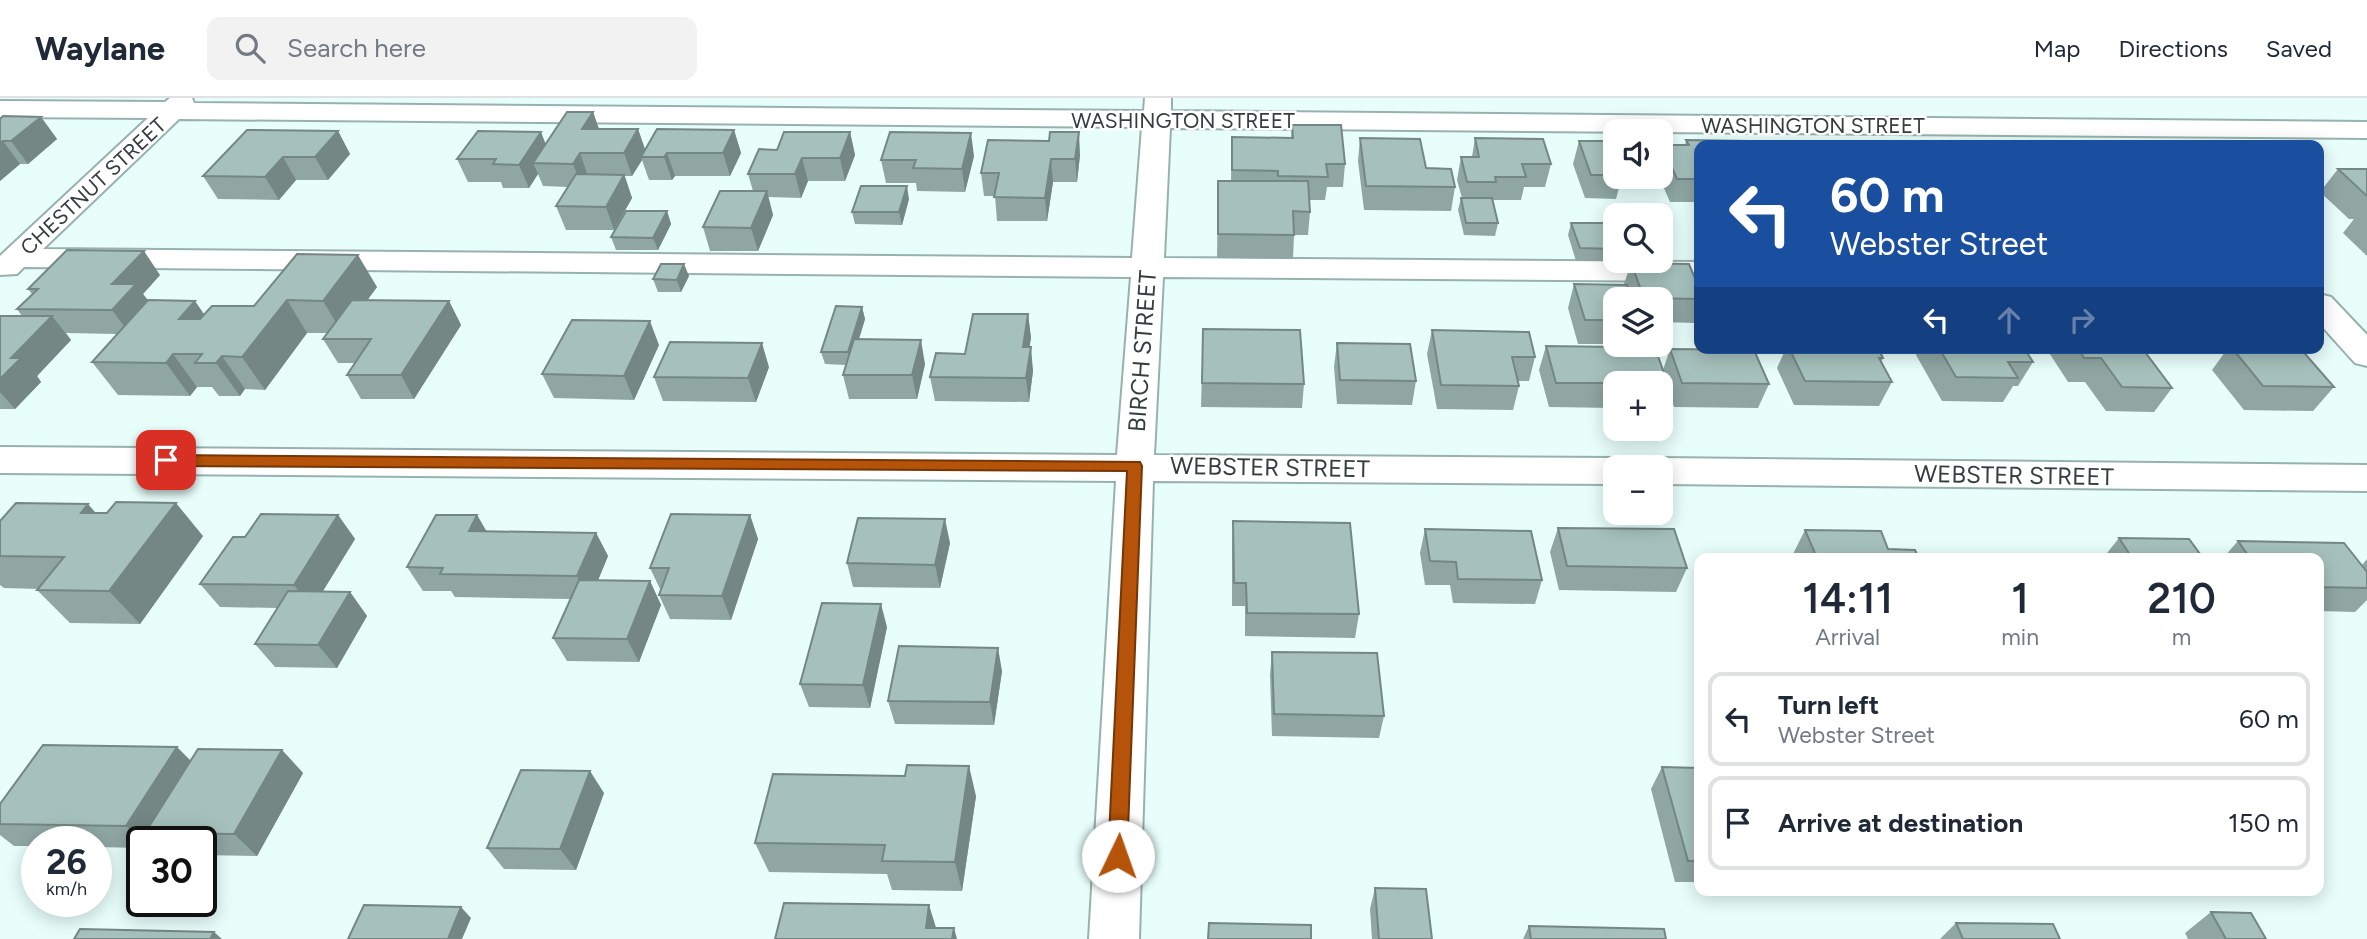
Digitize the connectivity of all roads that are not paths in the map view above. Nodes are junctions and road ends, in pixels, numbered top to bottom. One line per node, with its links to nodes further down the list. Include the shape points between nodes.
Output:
1 (2125, 98): 6 (street)
2 (178, 105): 3 (street, WASHINGTON STREET); 4 (street, WASHINGTON STREET); 7 (street, CHESTNUT STREET)
3 (0, 109)
4 (1157, 109): 6 (street, WASHINGTON STREET); 8 (street, BIRCH STREET)
5 (2367, 130): 6 (street, WASHINGTON STREET)
6 (2162, 136)
7 (8, 266): 8 (street)
8 (1147, 268): 9 (street); 13 (street, BIRCH STREET)
9 (1694, 272)
10 (2324, 309): 11 (street)
11 (2367, 355)
12 (0, 460): 13 (street, WEBSTER STREET)
13 (1135, 466): 14 (street, WEBSTER STREET); 17 (street, BIRCH STREET)
14 (1603, 471)
15 (1673, 471): 16 (street, WEBSTER STREET)
16 (2367, 478)
17 (1114, 939)

